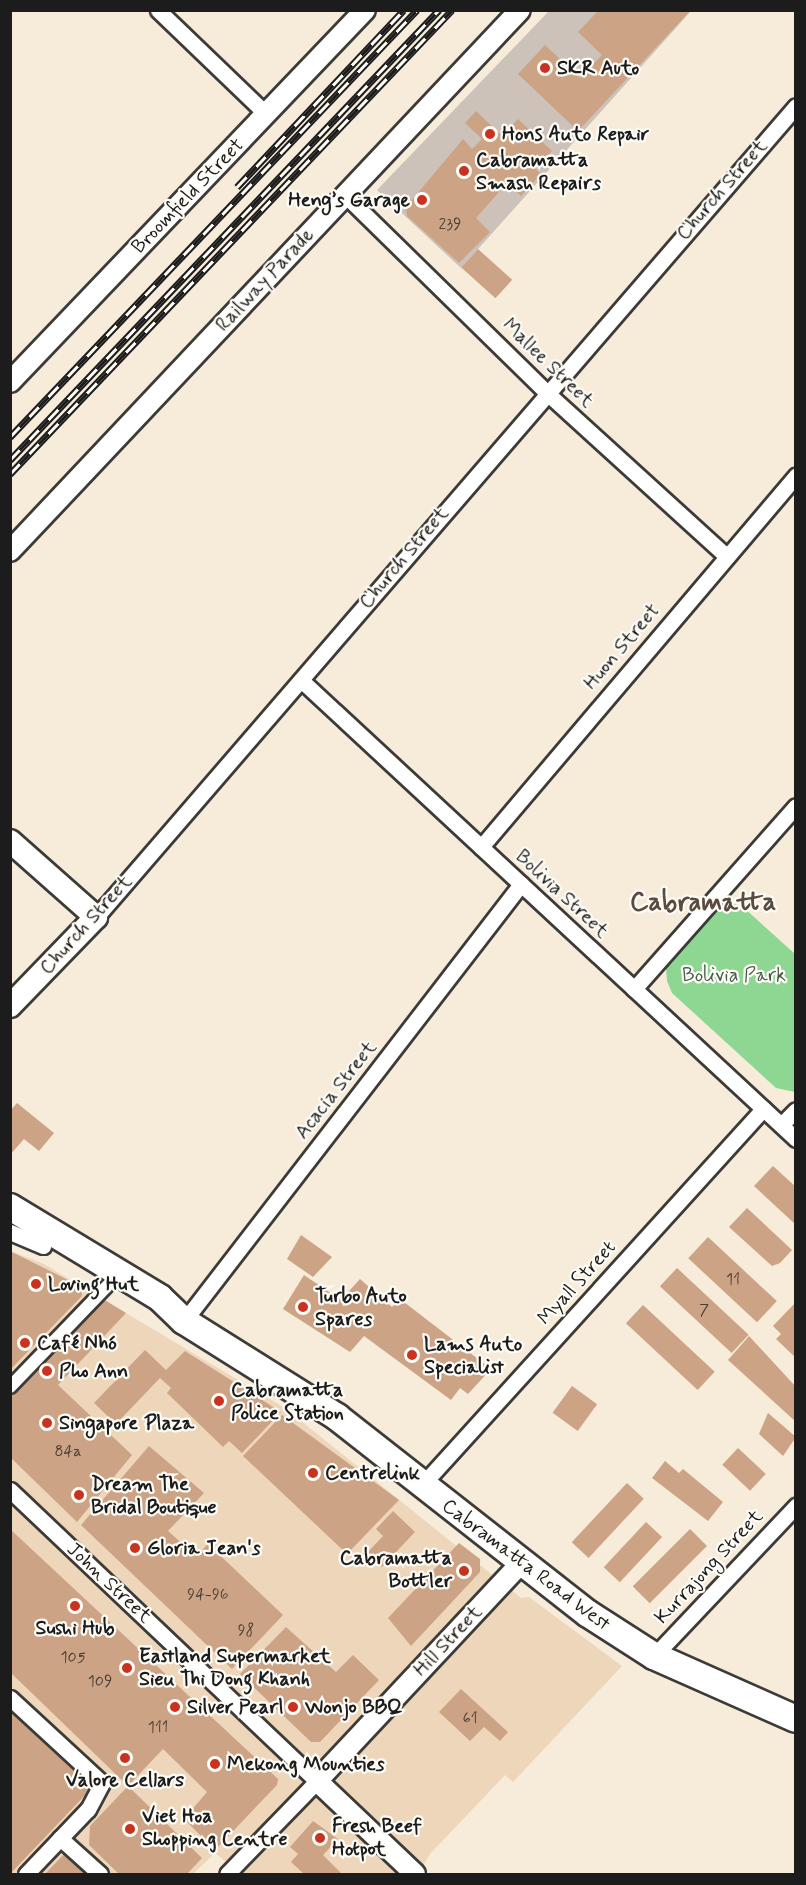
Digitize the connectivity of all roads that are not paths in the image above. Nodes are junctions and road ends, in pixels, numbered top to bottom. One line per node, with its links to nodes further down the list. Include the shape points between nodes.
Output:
1 (158, 10): 5 (street)
2 (365, 10): 5 (street, Broomfield Street)
3 (520, 10): 6 (street, Railway Parade)
4 (795, 106): 8 (street, Church Street)
5 (266, 114): 7 (street, Broomfield Street)
6 (345, 195): 8 (street, Mallee Street); 10 (street, Railway Parade)
7 (10, 382)
8 (546, 392): 11 (street, Mallee Street); 12 (street, Church Street)
9 (795, 476): 11 (street, Huon Street)
10 (10, 551)
11 (726, 556): 15 (street, Huon Street)
12 (301, 680): 15 (street, Bolivia Street); 17 (street, Church Street)
13 (795, 806): 18 (street)
14 (10, 841): 17 (main road)
15 (481, 847): 16 (street, Bolivia Street)
16 (521, 884): 18 (street, Bolivia Street); 29 (street, Acacia Street)
17 (96, 917): 19 (main road, Church Street)
18 (634, 989): 20 (street, Bolivia Street)
19 (10, 1006)
20 (763, 1109): 22 (street, Bolivia Street); 31 (street, Myall Street)
21 (795, 1110): 22 (street)
22 (781, 1125): 23 (street, Bolivia Street)
23 (795, 1139)
24 (10, 1206): 29 (main road, Cabramatta Road West, via 160,1298)
25 (10, 1227): 27 (main road, Cabramatta Road West)
26 (10, 1232): 27 (street, Cabramatta Road West)
27 (44, 1246): 28 (main road, Cabramatta Road West)
28 (108, 1285): 29 (main road, Cabramatta Road West, via 159,1314); 30 (street)
29 (184, 1321): 31 (main road, Cabramatta Road West, via 337,1417)
30 (10, 1387)
31 (422, 1485): 34 (main road, Cabramatta Road West)
32 (10, 1490): 38 (street, John Street)
33 (795, 1506): 35 (street, Kurrajong Street)
34 (520, 1564): 35 (main road, Cabramatta Road West); 38 (street, Hill Street)
35 (654, 1656): 37 (main road, Cabramatta Road West)
36 (10, 1698): 39 (street, via 102,1783 88,1809)
37 (795, 1719)
38 (317, 1781): 42 (street, Hill Street); 43 (street, John Street)
39 (60, 1838): 40 (street); 41 (street)
40 (26, 1875)
41 (100, 1875)
42 (227, 1875)
43 (415, 1875)

